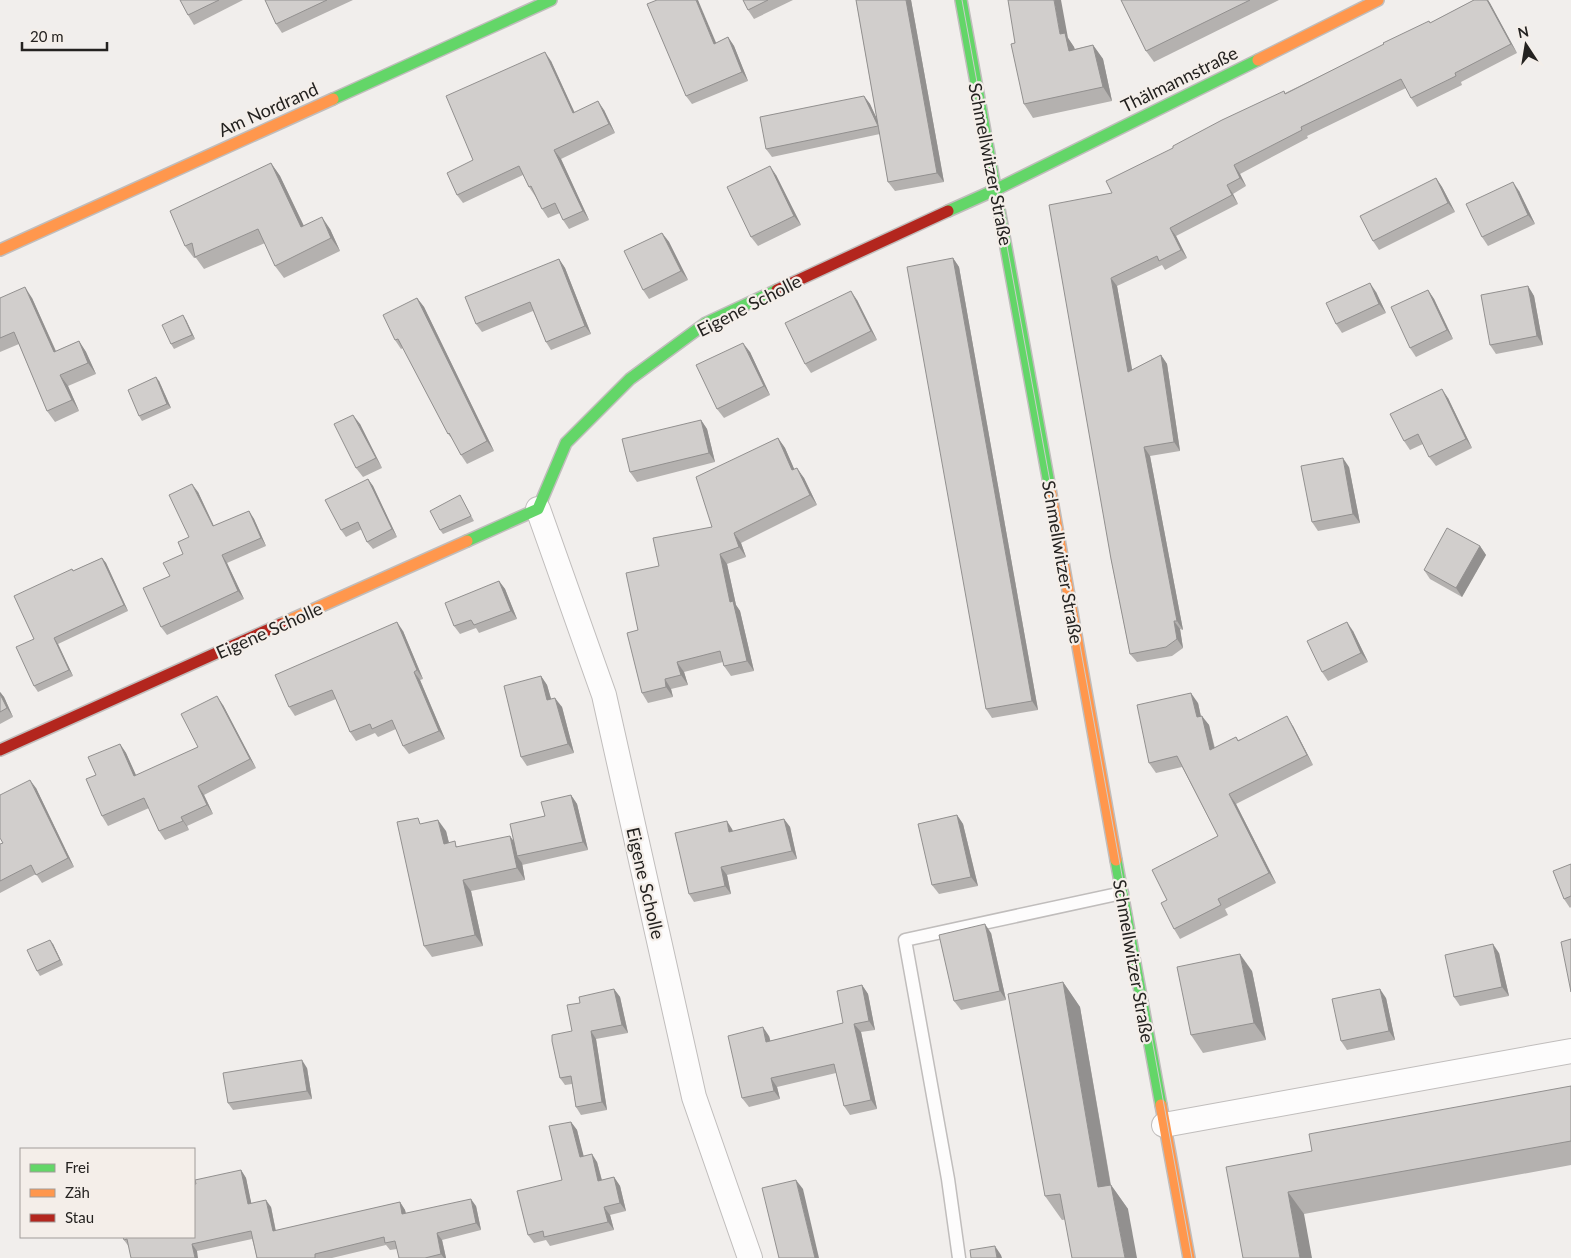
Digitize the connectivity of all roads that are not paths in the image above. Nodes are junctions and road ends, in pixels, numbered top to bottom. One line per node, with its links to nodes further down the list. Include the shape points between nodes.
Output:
1 (551, 0): 5 (street, Am Nordrand)
2 (961, 0): 4 (street, Schmellwitzer Straße)
3 (1378, 0): 4 (street, Thälmannstraße)
4 (995, 190): 6 (street, Eigene Scholle, via 706,323 630,379 566,443); 8 (street, Schmellwitzer Straße)
5 (0, 250)
6 (538, 509): 7 (street, Eigene Scholle); 11 (street, Eigene Scholle, via 604,695 694,1097)
7 (0, 750)
8 (1122, 893): 10 (street, Schmellwitzer Straße); 12 (lane, via 905,940)
9 (1571, 1051): 10 (street)
10 (1164, 1125): 13 (street, Schmellwitzer Straße)
11 (749, 1258)
12 (959, 1258)
13 (1189, 1258)

